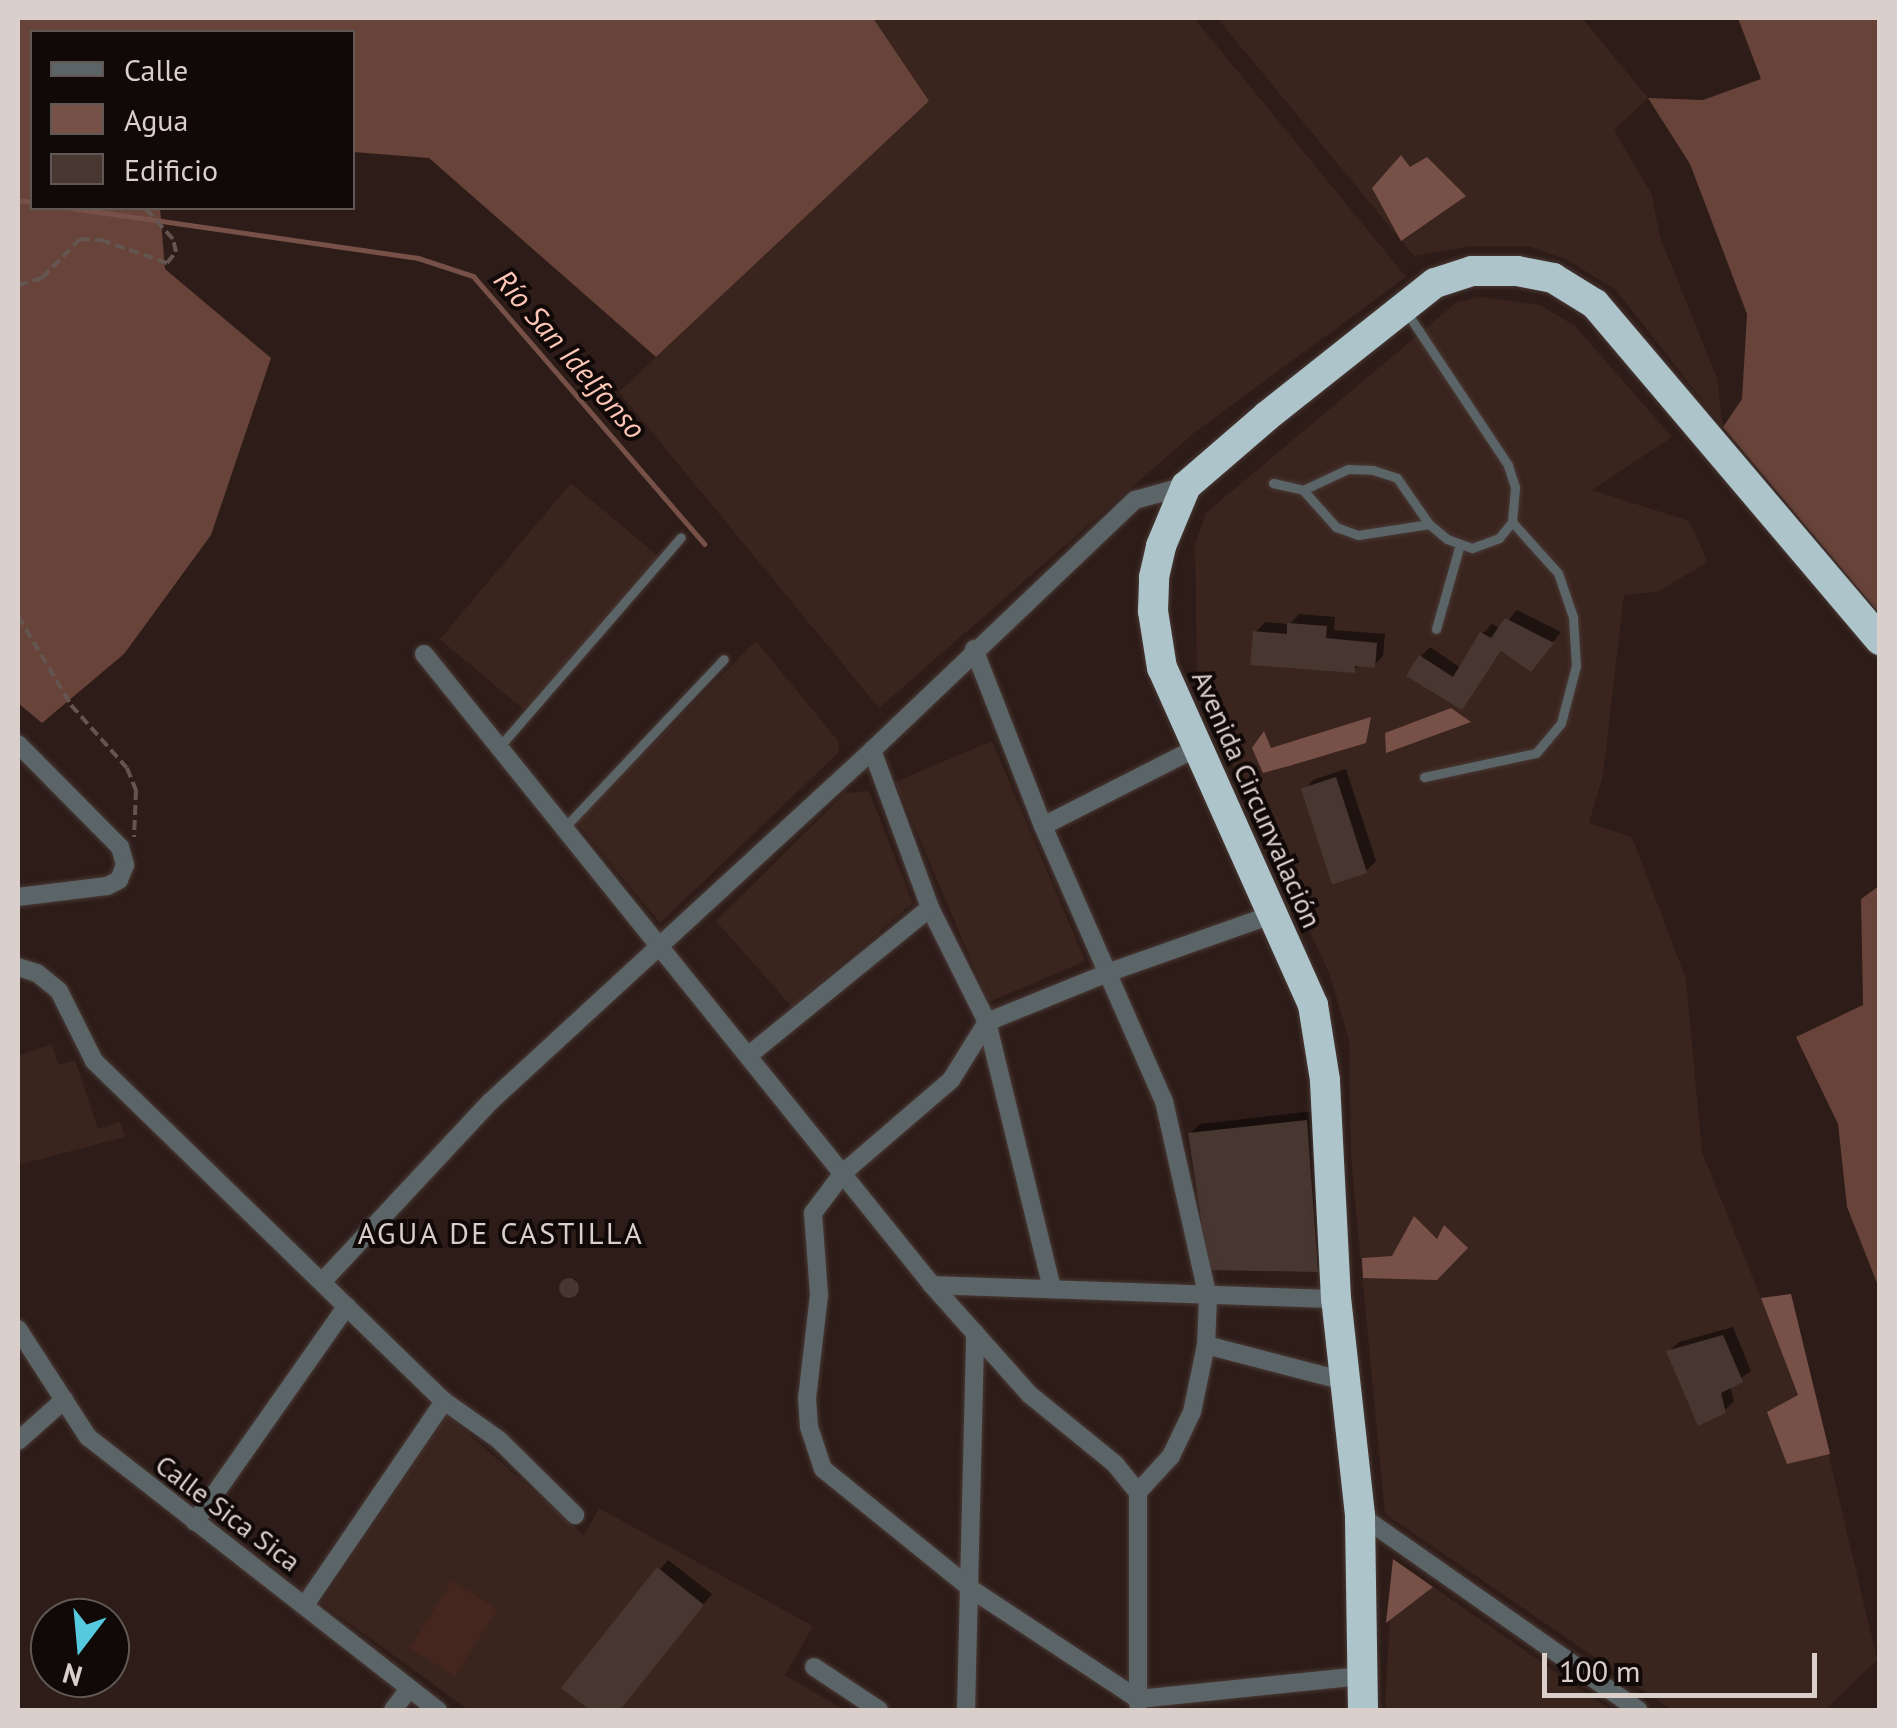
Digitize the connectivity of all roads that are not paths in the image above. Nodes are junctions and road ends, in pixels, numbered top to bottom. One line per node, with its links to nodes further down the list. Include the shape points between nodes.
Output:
1 (1404, 308): 3 (highway, Avenida Circunvalación); 5 (lane, via 1508,465 1515,487); 10 (highway, Avenida Circunvalación, via 1435,283 1472,271 1554,278 1595,304)
2 (1273, 483): 4 (lane)
3 (1186, 486): 11 (street, via 1135,500); 16 (highway, Avenida Circunvalación, via 1161,546 1153,611 1162,668)
4 (1303, 490): 6 (lane, via 1336,527 1358,536); 6 (lane, via 1348,470 1373,470 1397,478)
5 (1512, 522): 8 (lane, via 1498,538 1472,548); 18 (lane, via 1558,573 1573,617 1576,666 1560,723 1536,754)
6 (1430, 524): 8 (lane)
7 (681, 538): 15 (lane)
8 (1460, 544): 9 (lane)
9 (1436, 628)
10 (1880, 640)
11 (974, 649): 17 (street); 19 (street)
12 (424, 654): 15 (street)
13 (724, 658): 20 (lane)
14 (18, 744): 21 (street, via 120,847 125,865 120,880 107,886)
15 (500, 746): 20 (street)
16 (1196, 748): 19 (street); 23 (highway, Avenida Circunvalación)
17 (872, 750): 22 (street); 24 (street)
18 (1424, 777)
19 (1043, 826): 26 (street)
20 (565, 827): 24 (street)
21 (18, 897)
22 (930, 908): 27 (street); 28 (street)
23 (1274, 914): 26 (street); 34 (highway, Avenida Circunvalación, via 1313,1005 1326,1080)
24 (660, 944): 28 (street); 30 (street, via 490,1102)
25 (18, 967): 30 (street, via 59,991 94,1061)
26 (1110, 972): 27 (street); 33 (street, via 1164,1100)
27 (987, 1022): 29 (street, via 951,1080); 32 (street)
28 (749, 1055): 29 (street)
29 (844, 1173): 31 (street); 47 (street, via 813,1213 819,1295 807,1398 813,1444 823,1469)
30 (322, 1282): 35 (street)
31 (932, 1285): 32 (street); 37 (street)
32 (1052, 1289): 33 (street)
33 (1208, 1298): 34 (street); 38 (street)
34 (1336, 1300): 39 (highway, Avenida Circunvalación)
35 (346, 1306): 41 (street); 46 (street)
36 (18, 1329): 40 (street, Calle Sica Sica)
37 (975, 1333): 43 (street, via 1030,1394 1115,1464); 47 (street)
38 (1206, 1345): 39 (street); 43 (street, via 1192,1412 1170,1456)
39 (1348, 1382): 45 (highway, Avenida Circunvalación)
40 (64, 1400): 42 (street); 46 (street, Calle Sica Sica, via 88,1437)
41 (444, 1401): 44 (street, via 499,1440); 48 (street)
42 (18, 1441)
43 (1138, 1492): 52 (street)
44 (574, 1515)
45 (1360, 1515): 50 (highway, Avenida Circunvalación); 58 (street)
46 (194, 1522): 48 (street, Calle Sica Sica)
47 (971, 1589): 52 (street); 56 (street)
48 (305, 1605): 51 (street, Calle Sica Sica)
49 (814, 1667): 55 (street)
50 (1362, 1676): 52 (street); 57 (highway, Avenida Circunvalación)
51 (410, 1689): 53 (street); 54 (street, Calle Sica Sica)
52 (1138, 1705)
53 (393, 1710)
54 (438, 1710)
55 (879, 1710)
56 (966, 1710)
57 (1363, 1710)
58 (1640, 1710)

